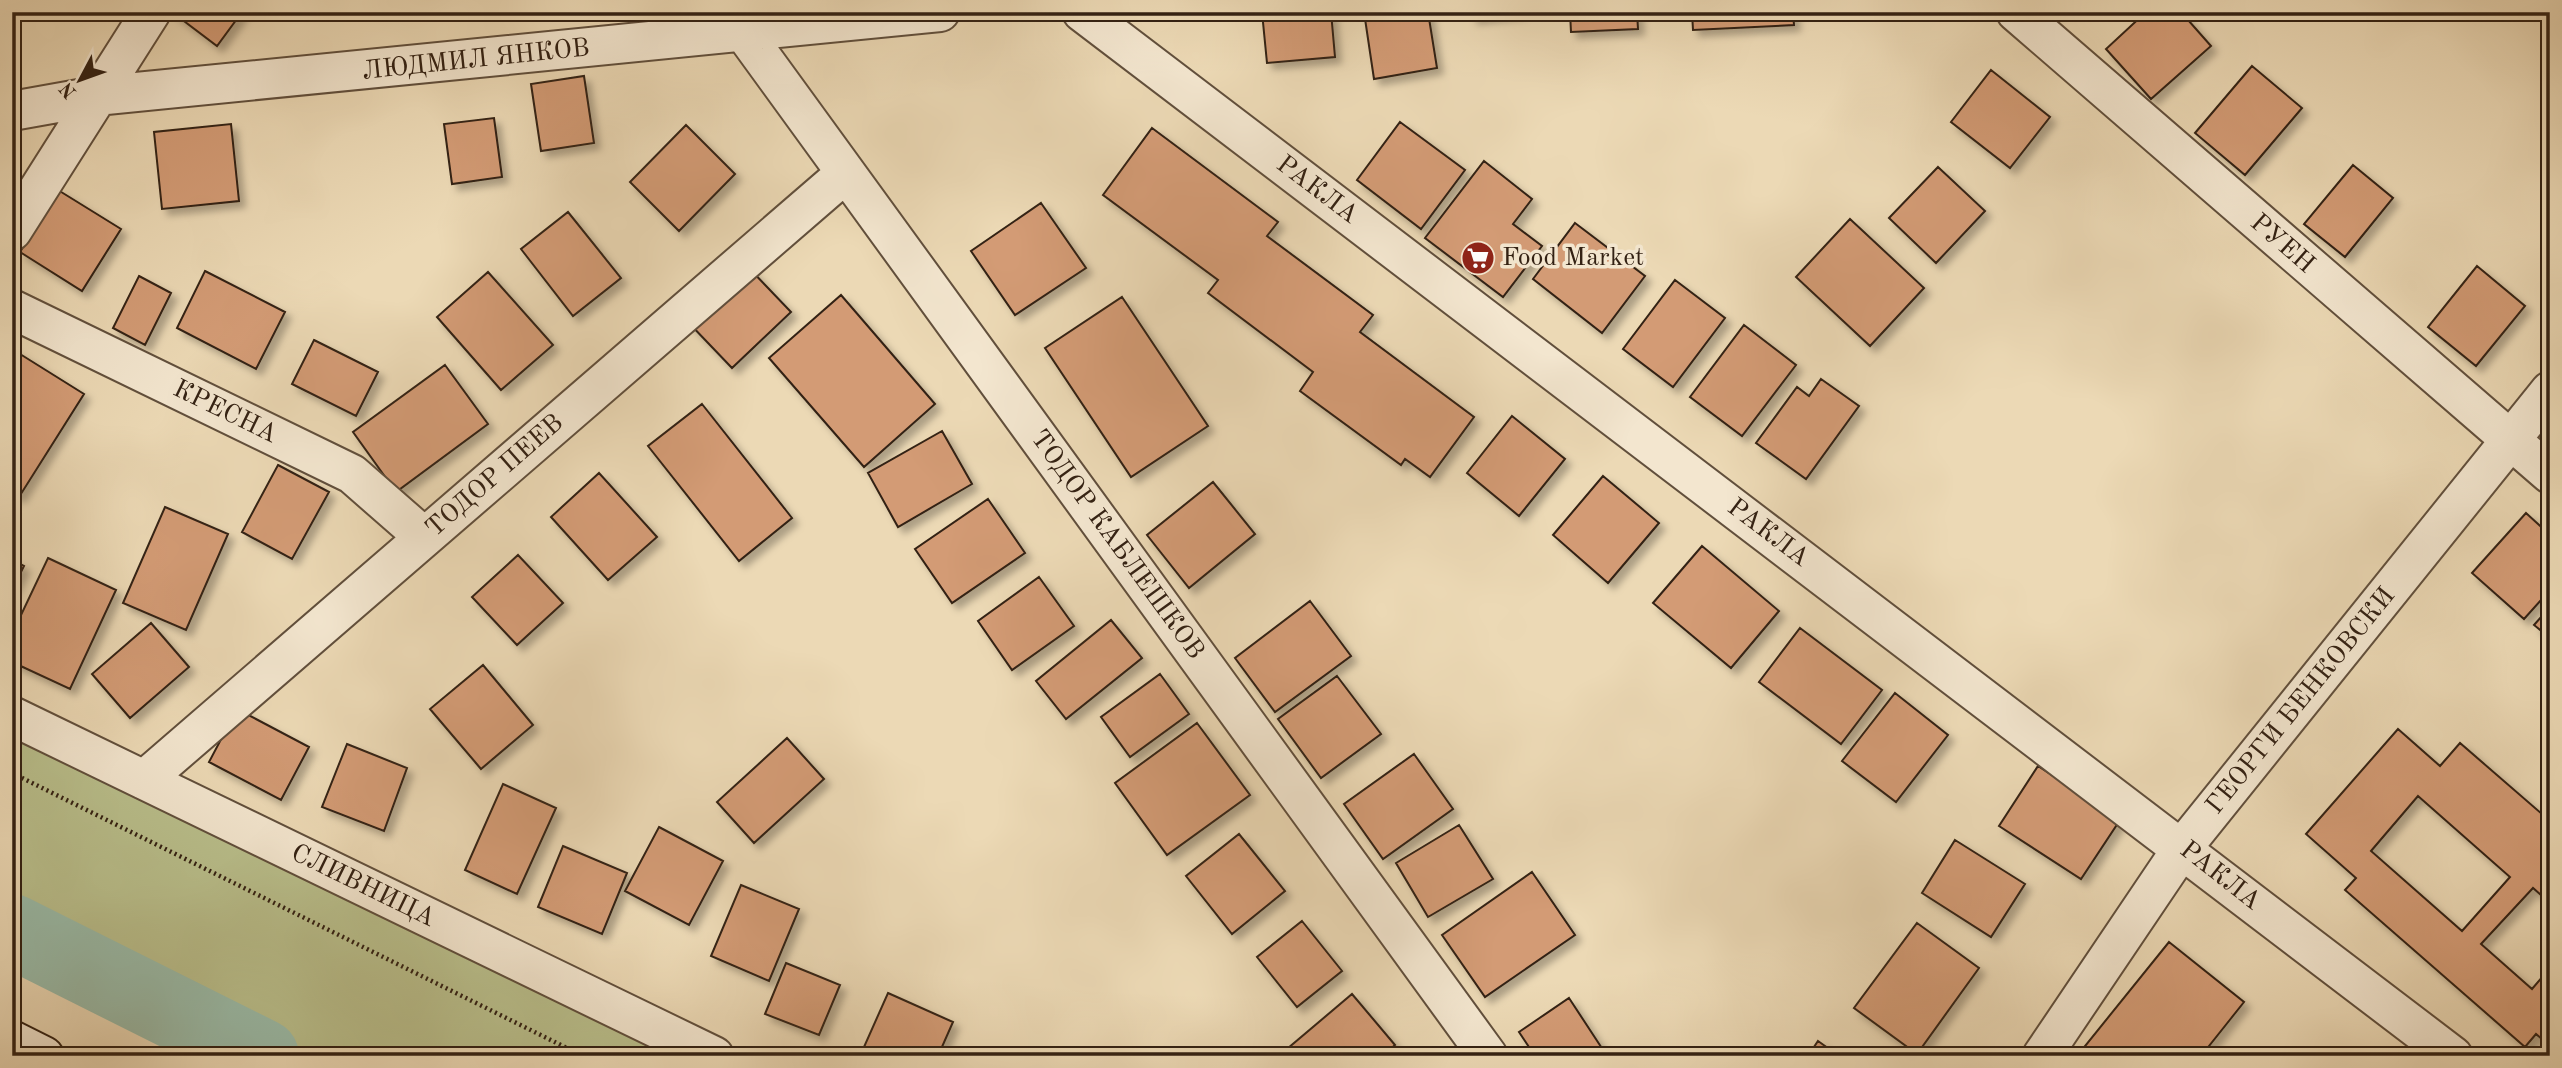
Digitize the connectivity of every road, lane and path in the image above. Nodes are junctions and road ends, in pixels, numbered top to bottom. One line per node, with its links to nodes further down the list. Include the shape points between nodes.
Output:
1 (150, 12): 7 (street)
2 (712, 12): 6 (street)
3 (940, 12): 6 (street, ЛЮДМИЛ ЯНКОВ)
4 (1082, 12): 19 (street, РАКЛА)
5 (2016, 12): 13 (street, РУЕН)
6 (746, 34): 7 (street, ЛЮДМИЛ ЯНКОВ); 9 (street, ТОДОР КАБЛЕШКОВ)
7 (96, 96): 8 (street, ЛЮДМИЛ ЯНКОВ); 10 (street)
8 (12, 111)
9 (846, 173): 15 (street, ТОДОР ПЕЕВ); 24 (street, ТОДОР КАБЛЕШКОВ)
10 (12, 231)
11 (12, 309): 15 (street, КРЕСНА, via 352,474)
12 (2550, 391): 13 (street, ГЕОРГИ БЕНКОВСКИ)
13 (2510, 441): 14 (street, РУЕН); 19 (street, ГЕОРГИ БЕНКОВСКИ)
14 (2550, 474)
15 (424, 537): 18 (street, ТОДОР ПЕЕВ)
16 (12, 716): 18 (street, СЛИВНИЦА)
17 (12, 774): 22 (path)
18 (144, 780): 23 (street, СЛИВНИЦА)
19 (2183, 847): 25 (street, ГЕОРГИ БЕНКОВСКИ); 26 (street, РАКЛА)
20 (12, 1040): 21 (street)
21 (44, 1056)
22 (583, 1056)
23 (715, 1056)
24 (1489, 1056)
25 (2042, 1056)
26 (2453, 1056)

